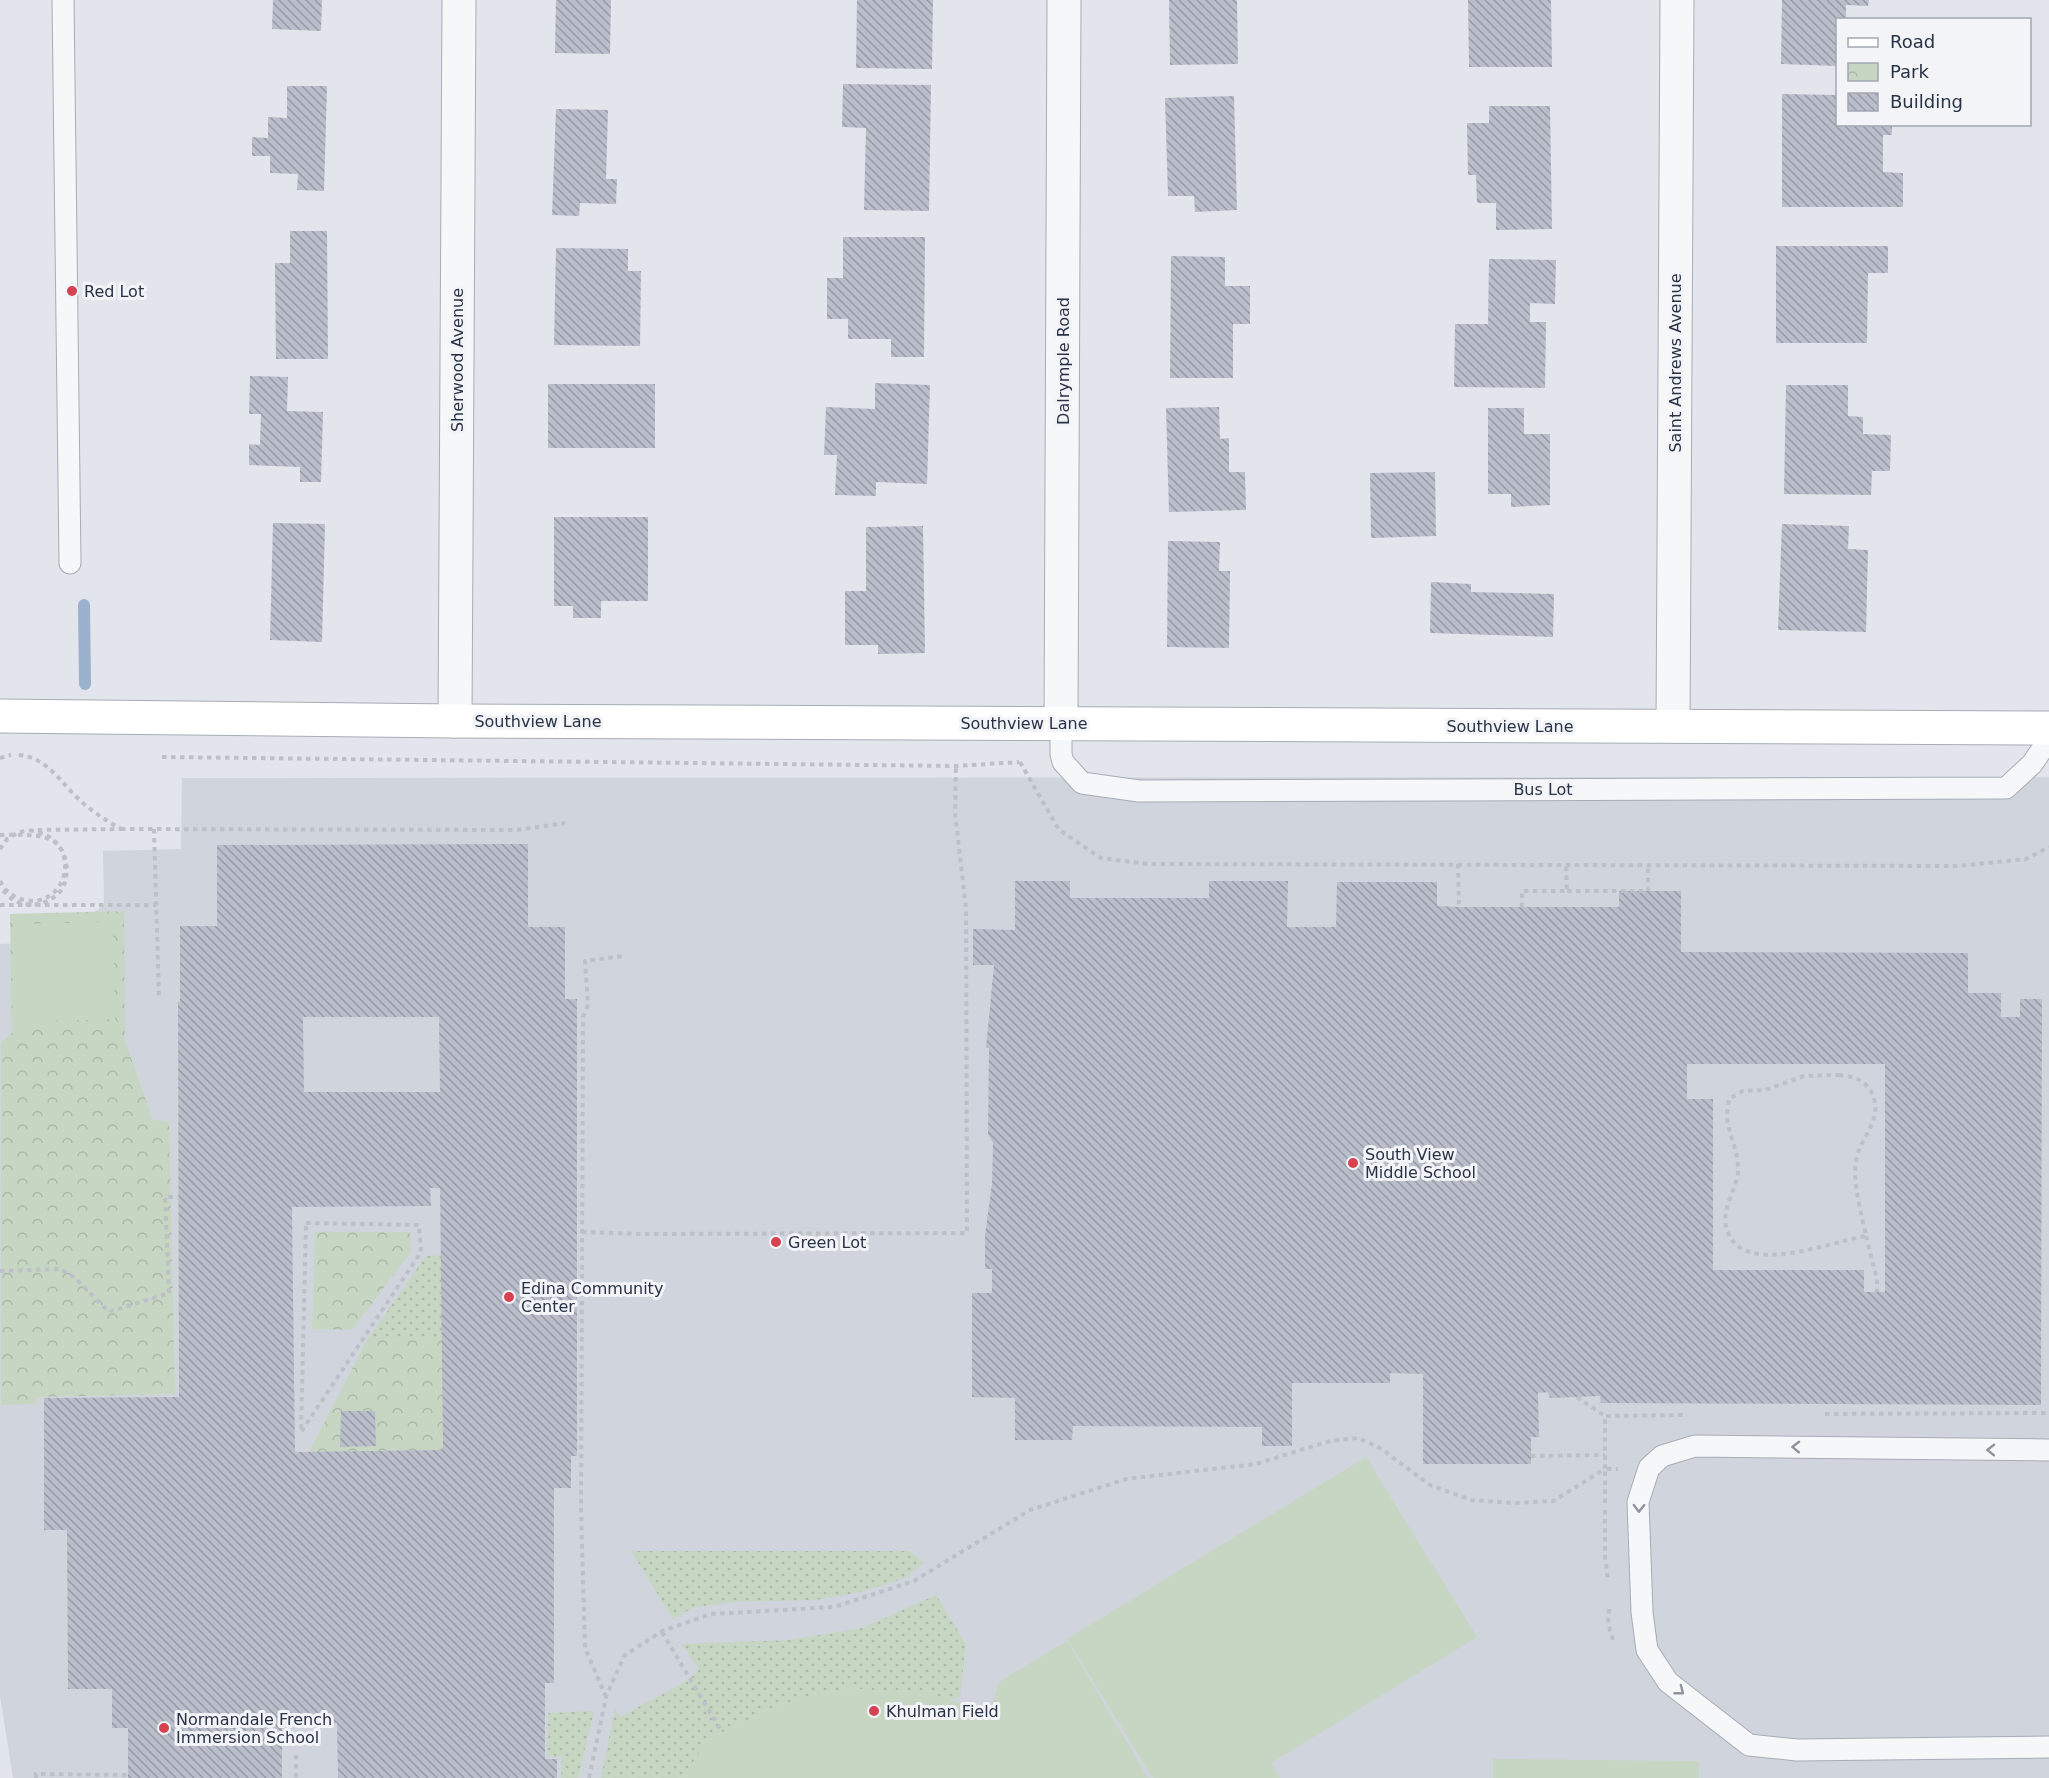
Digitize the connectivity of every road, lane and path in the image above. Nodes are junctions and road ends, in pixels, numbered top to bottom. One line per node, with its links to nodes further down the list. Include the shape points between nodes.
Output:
1 (63, 0): 5 (lane)
2 (459, 0): 7 (street, Sherwood Avenue)
3 (1064, 0): 8 (street, Dalrymple Road)
4 (1677, 0): 9 (street, Saint Andrews Avenue)
5 (70, 563)
6 (0, 716): 7 (street, Southview Lane)
7 (455, 721): 8 (street, Southview Lane)
8 (1061, 723): 9 (street, Southview Lane); 11 (lane, Bus Lot, via 1063,762 1082,783 1138,791 2006,788 2032,764)
9 (1673, 726): 10 (street, Southview Lane)
10 (2049, 728)
11 (2049, 739)
12 (0, 758): 16 (path, via 6,755 37,760 100,817)
13 (1020, 762): 21 (path, via 1059,830 1101,858 1148,864)
14 (956, 766): 33 (path, via 955,813 966,909 967,1233)
15 (565, 823): 17 (path, via 517,830)
16 (121, 829): 17 (path); 20 (path, via 20,832 6,839)
17 (154, 829): 27 (path)
18 (0, 836): 24 (path, bridge, via 52,840 64,852 66,869 63,888 52,900 32,905 13,900 2,890)
19 (2049, 847): 23 (path, via 2026,859 1958,866)
20 (0, 849): 24 (path, bridge, via 6,840 19,833 34,831 50,837 62,850 66,866 62,884 50,896 35,902 18,898)
21 (1458, 864): 22 (path); 28 (path)
22 (1566, 864): 23 (path); 25 (path)
23 (1648, 865): 25 (path, via 1648,891)
24 (0, 882)
25 (1567, 891): 29 (path, via 1522,891)
26 (0, 905): 27 (path)
27 (156, 905): 31 (path)
28 (1459, 907)
29 (1522, 907)
30 (622, 956): 33 (path, via 585,961 588,1005 583,1017)
31 (159, 998)
32 (178, 1197): 36 (path, via 165,1197 169,1293 108,1312 74,1277 60,1269)
33 (582, 1232): 47 (path, via 585,1648)
34 (306, 1235): 34 (path, via 304,1328 301,1432 421,1252 419,1225 306,1223)
35 (1866, 1236): 35 (path, via 1774,1255 1751,1254 1736,1245 1726,1229 1726,1209 1738,1172 1727,1117 1729,1099 1743,1091 1766,1090 1804,1076 1857,1078 1869,1087 1875,1101 1874,1119 1855,1163); 37 (path)
36 (0, 1271)
37 (1877, 1292)
38 (1577, 1397): 42 (path)
39 (2049, 1413): 40 (path)
40 (1815, 1414)
41 (1687, 1415): 42 (path)
42 (1605, 1416): 44 (path)
43 (2049, 1450): 49 (lane, one-way to 49, via 1695,1446 1662,1456 1649,1468 1638,1502 1647,1650 1668,1682 1749,1744 1797,1750)
44 (1605, 1455): 45 (path); 46 (path, via 1605,1469 1553,1501 1515,1503 1472,1500 1430,1485 1380,1448 1358,1438 1330,1441 1256,1464 1126,1479 1030,1510 914,1581 834,1607 711,1614)
45 (1531, 1456)
46 (662, 1631): 47 (path, via 624,1656); 48 (path)
47 (606, 1697): 54 (path)
48 (720, 1729)
49 (2049, 1747)
50 (296, 1755): 53 (path)
51 (128, 1775): 52 (path, via 36,1774)
52 (36, 1778)
53 (296, 1778)
54 (590, 1778)

